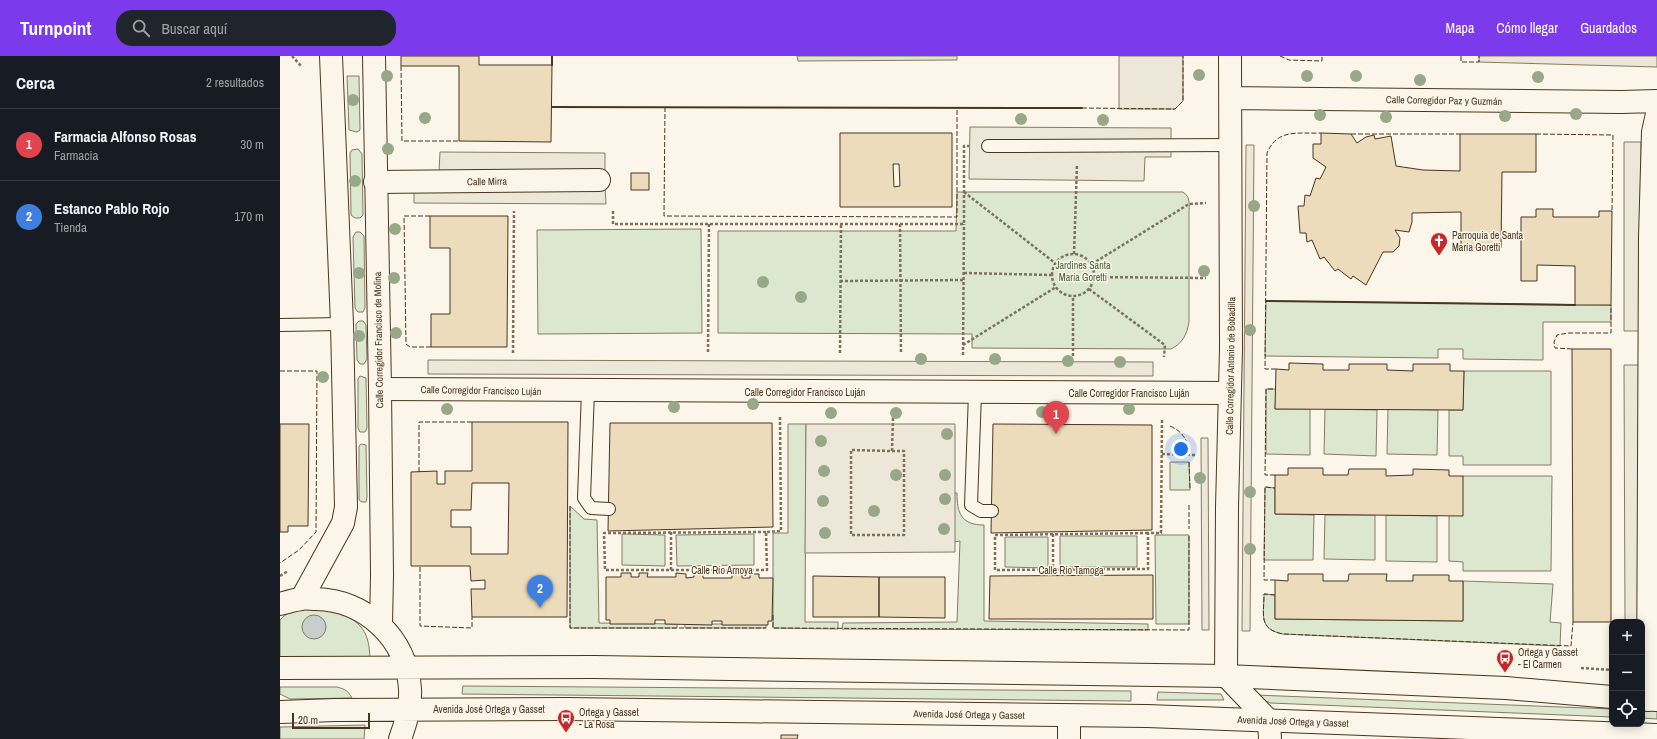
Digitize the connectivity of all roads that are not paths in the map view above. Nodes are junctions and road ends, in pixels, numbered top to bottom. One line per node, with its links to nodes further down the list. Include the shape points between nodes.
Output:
1 (331, 56): 12 (main road)
2 (374, 56): 10 (main road, Calle Corregidor Francisco de Molina)
3 (1230, 56): 4 (main road, Calle Corregidor Antonio de Bobadilla)
4 (1231, 98): 5 (main road, Calle Corregidor Paz y Guzmán, via 1621,102); 7 (main road, Calle Corregidor Antonio de Bobadilla)
5 (1657, 100)
6 (1657, 114): 11 (main road, via 1653,132)
7 (1231, 145): 8 (lane); 17 (main road, Calle Corregidor Antonio de Bobadilla)
8 (988, 146)
9 (599, 180): 10 (main road, Calle Mirra)
10 (375, 182): 14 (main road, Calle Corregidor Francisco de Molina)
11 (1653, 237): 20 (main road)
12 (342, 324): 13 (lane); 21 (main road, via 346,507 343,523)
13 (280, 325)
14 (380, 389): 15 (main road, Calle Corregidor Francisco Luján); 23 (main road, Calle Corregidor Francisco de Molina)
15 (588, 391): 16 (main road, Calle Corregidor Francisco Luján); 18 (lane, via 584,498 591,508)
16 (975, 393): 17 (main road, Calle Corregidor Francisco Luján); 19 (lane, via 971,505 981,511)
17 (1230, 393): 26 (main road, Calle Corregidor Antonio de Bobadilla)
18 (609, 509)
19 (992, 511)
20 (1653, 564): 28 (main road)
21 (302, 598): 22 (main road); 23 (main road, via 330,599 357,608)
22 (280, 604)
23 (381, 624): 25 (main road, via 396,643)
24 (280, 668): 25 (main road)
25 (406, 668): 26 (main road, via 595,666); 29 (main road, via 410,688)
26 (1226, 676): 27 (main road, via 1506,688); 32 (main road)
27 (1609, 697)
28 (1649, 700)
29 (409, 709): 30 (main road, Avenida José Ortega y Gasset); 31 (main road, Avenida José Ortega y Gasset); 35 (main road)
30 (280, 712)
31 (1069, 716): 32 (main road, Avenida José Ortega y Gasset, via 1147,716); 36 (main road)
32 (1270, 730): 33 (main road, Avenida José Ortega y Gasset)
33 (1520, 734): 34 (main road, Avenida José Ortega y Gasset)
34 (1657, 735)
35 (400, 739)
36 (1069, 739)

